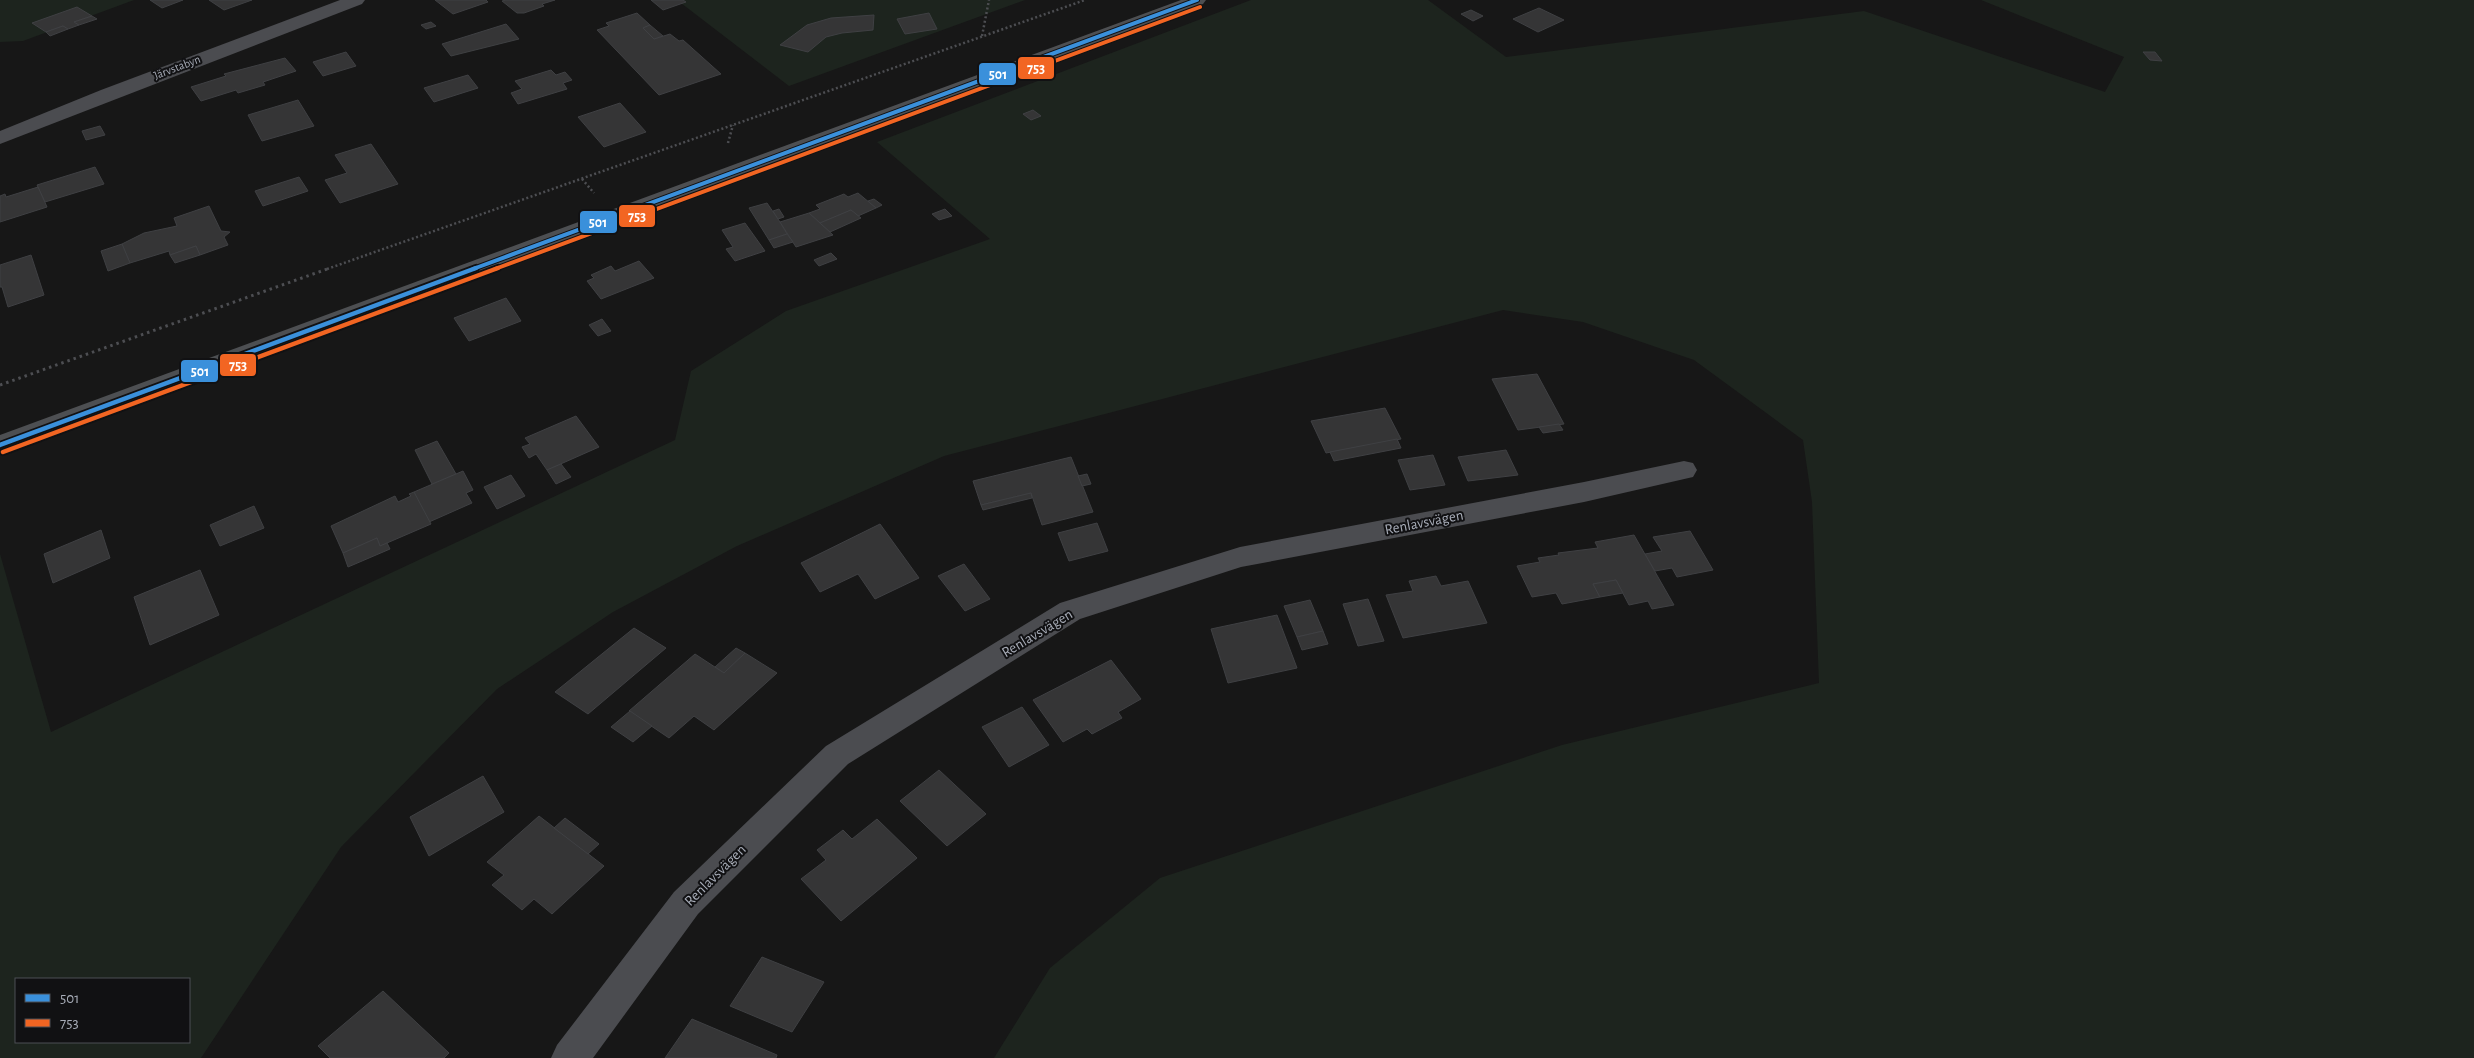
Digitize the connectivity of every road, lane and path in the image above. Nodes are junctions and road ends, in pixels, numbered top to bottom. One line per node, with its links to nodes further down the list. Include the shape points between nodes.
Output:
1 (356, 0): 6 (street, Järvstabyn)
2 (990, 0): 5 (path)
3 (1084, 0): 5 (path)
4 (1197, 0): 8 (main road)
5 (982, 37): 7 (path)
6 (0, 138)
7 (0, 386)
8 (0, 445)
9 (1684, 470): 10 (street, Renlavsvägen, via 1240,557 1070,611 838,755 686,903)
10 (570, 1058)

